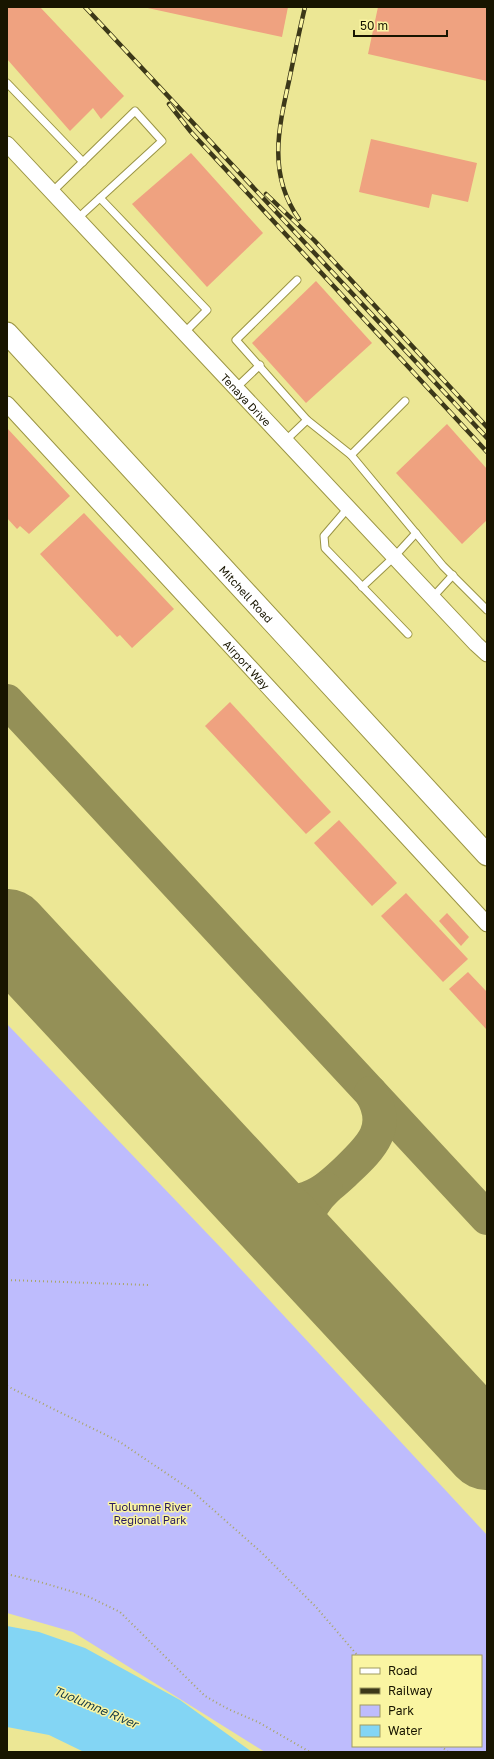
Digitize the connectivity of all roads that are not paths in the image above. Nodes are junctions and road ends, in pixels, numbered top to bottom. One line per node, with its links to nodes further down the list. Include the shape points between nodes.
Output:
1 (7, 83): 3 (lane)
2 (7, 144): 4 (street, Tenaya Drive)
3 (83, 162): 4 (lane); 5 (lane, via 135,111 162,141)
4 (52, 192): 6 (street, Tenaya Drive)
5 (100, 198): 6 (lane); 9 (lane, via 207,310)
6 (77, 219): 9 (street, Tenaya Drive)
7 (297, 280): 10 (lane, via 236,340)
8 (7, 333): 26 (main road, Mitchell Road)
9 (184, 333): 11 (street, Tenaya Drive)
10 (260, 366): 11 (lane); 14 (lane)
11 (236, 388): 15 (street, Tenaya Drive)
12 (405, 401): 16 (lane)
13 (7, 404): 27 (street, Airport Way)
14 (307, 420): 15 (lane); 16 (lane)
15 (285, 441): 17 (street, Tenaya Drive)
16 (351, 456): 18 (lane)
17 (348, 508): 19 (street, Tenaya Drive); 21 (lane, via 324,536 325,548)
18 (416, 533): 19 (lane); 20 (lane)
19 (394, 557): 21 (lane); 22 (street, Tenaya Drive)
20 (453, 575): 22 (lane); 23 (lane)
21 (362, 587): 24 (lane)
22 (432, 598): 25 (street, Tenaya Drive)
23 (487, 610)
24 (408, 634)
25 (487, 654)
26 (487, 855)
27 (487, 924)

